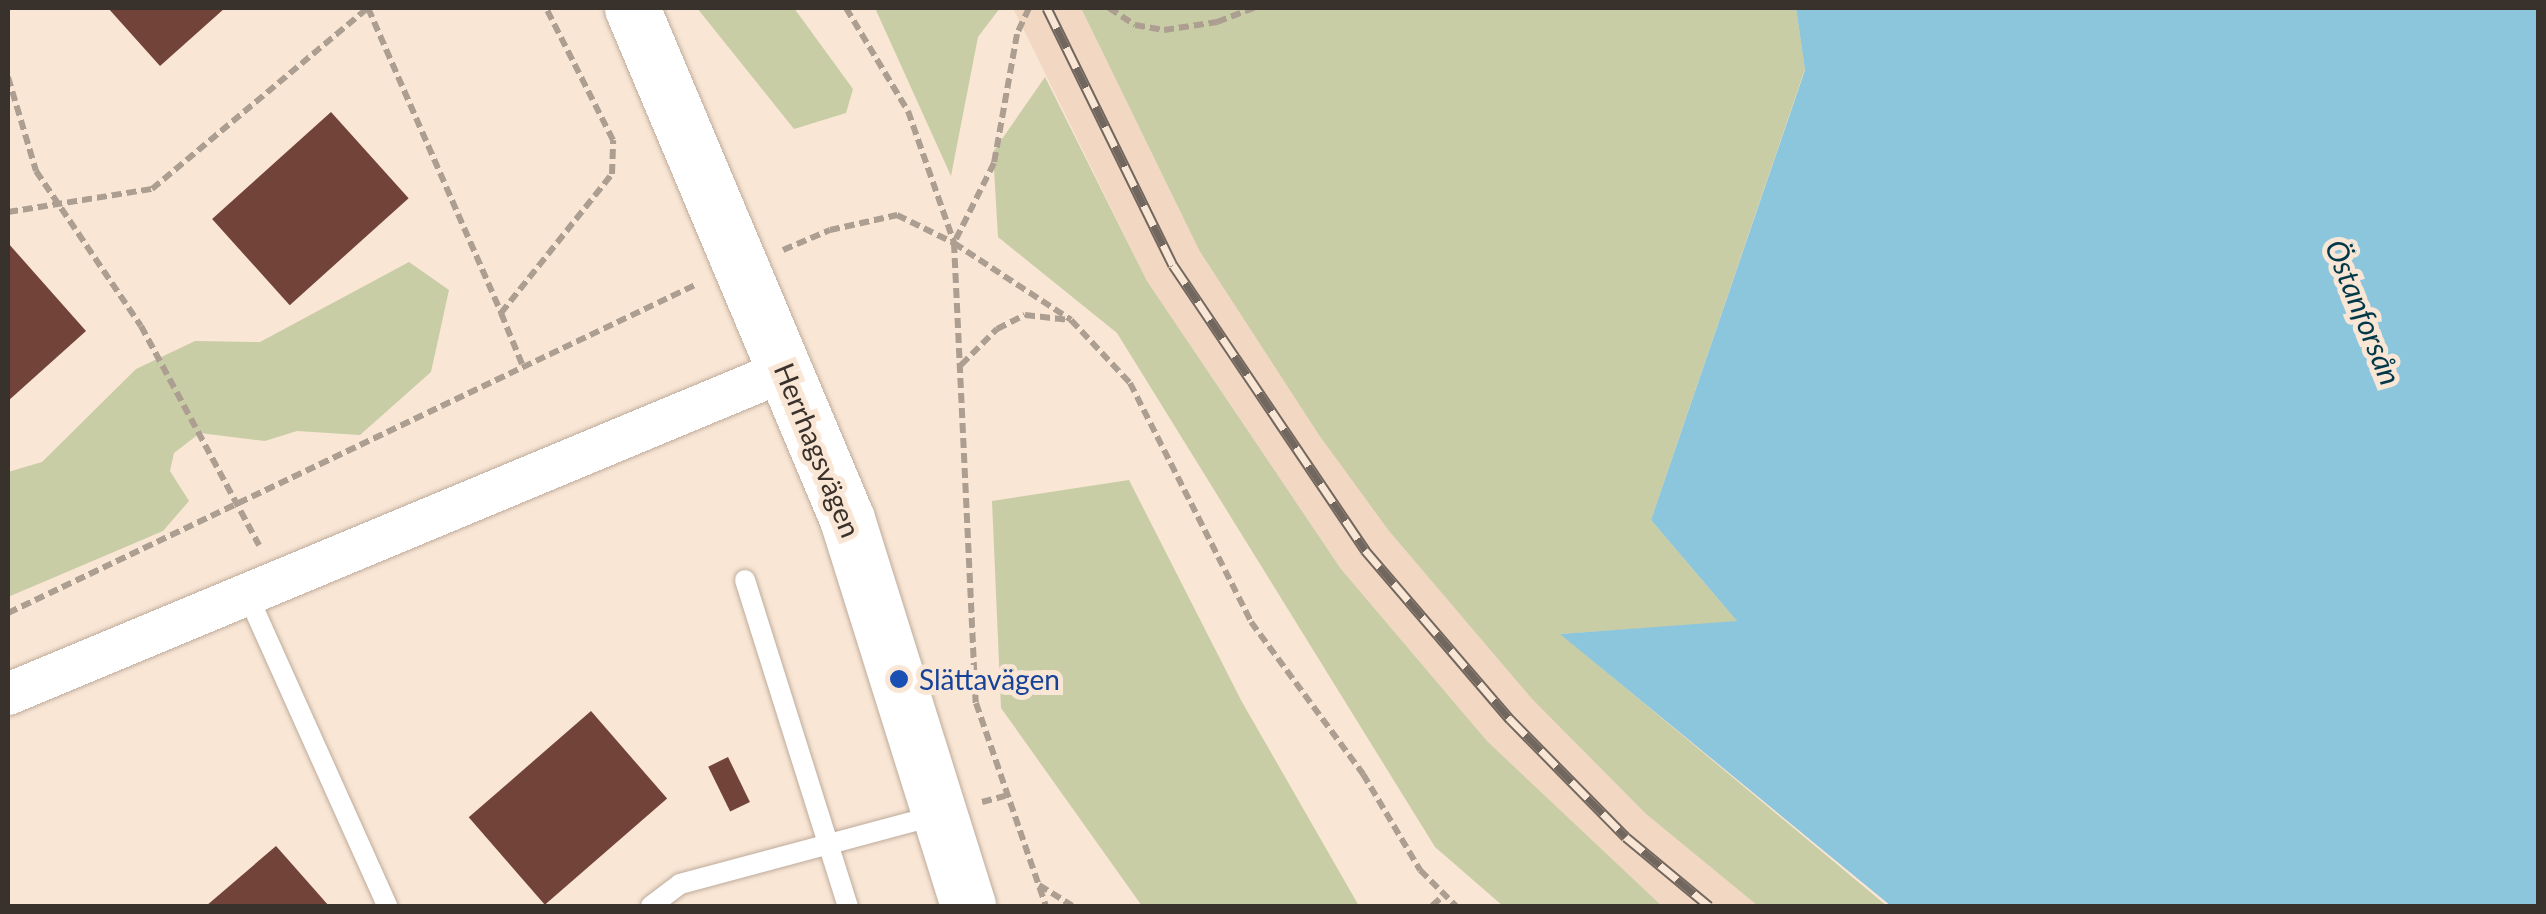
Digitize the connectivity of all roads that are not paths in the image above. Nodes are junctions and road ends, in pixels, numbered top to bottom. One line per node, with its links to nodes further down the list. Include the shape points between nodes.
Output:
1 (632, 8): 2 (street, Herrhagsvägen)
2 (786, 370): 4 (street); 6 (street, Herrhagsvägen, via 847,519)
3 (745, 580): 7 (lane)
4 (263, 590): 5 (street); 8 (lane)
5 (8, 694)
6 (940, 814): 7 (lane); 11 (street, Herrhagsvägen)
7 (831, 842): 9 (lane, via 680,884); 10 (lane)
8 (387, 906)
9 (651, 906)
10 (848, 906)
11 (968, 906)

